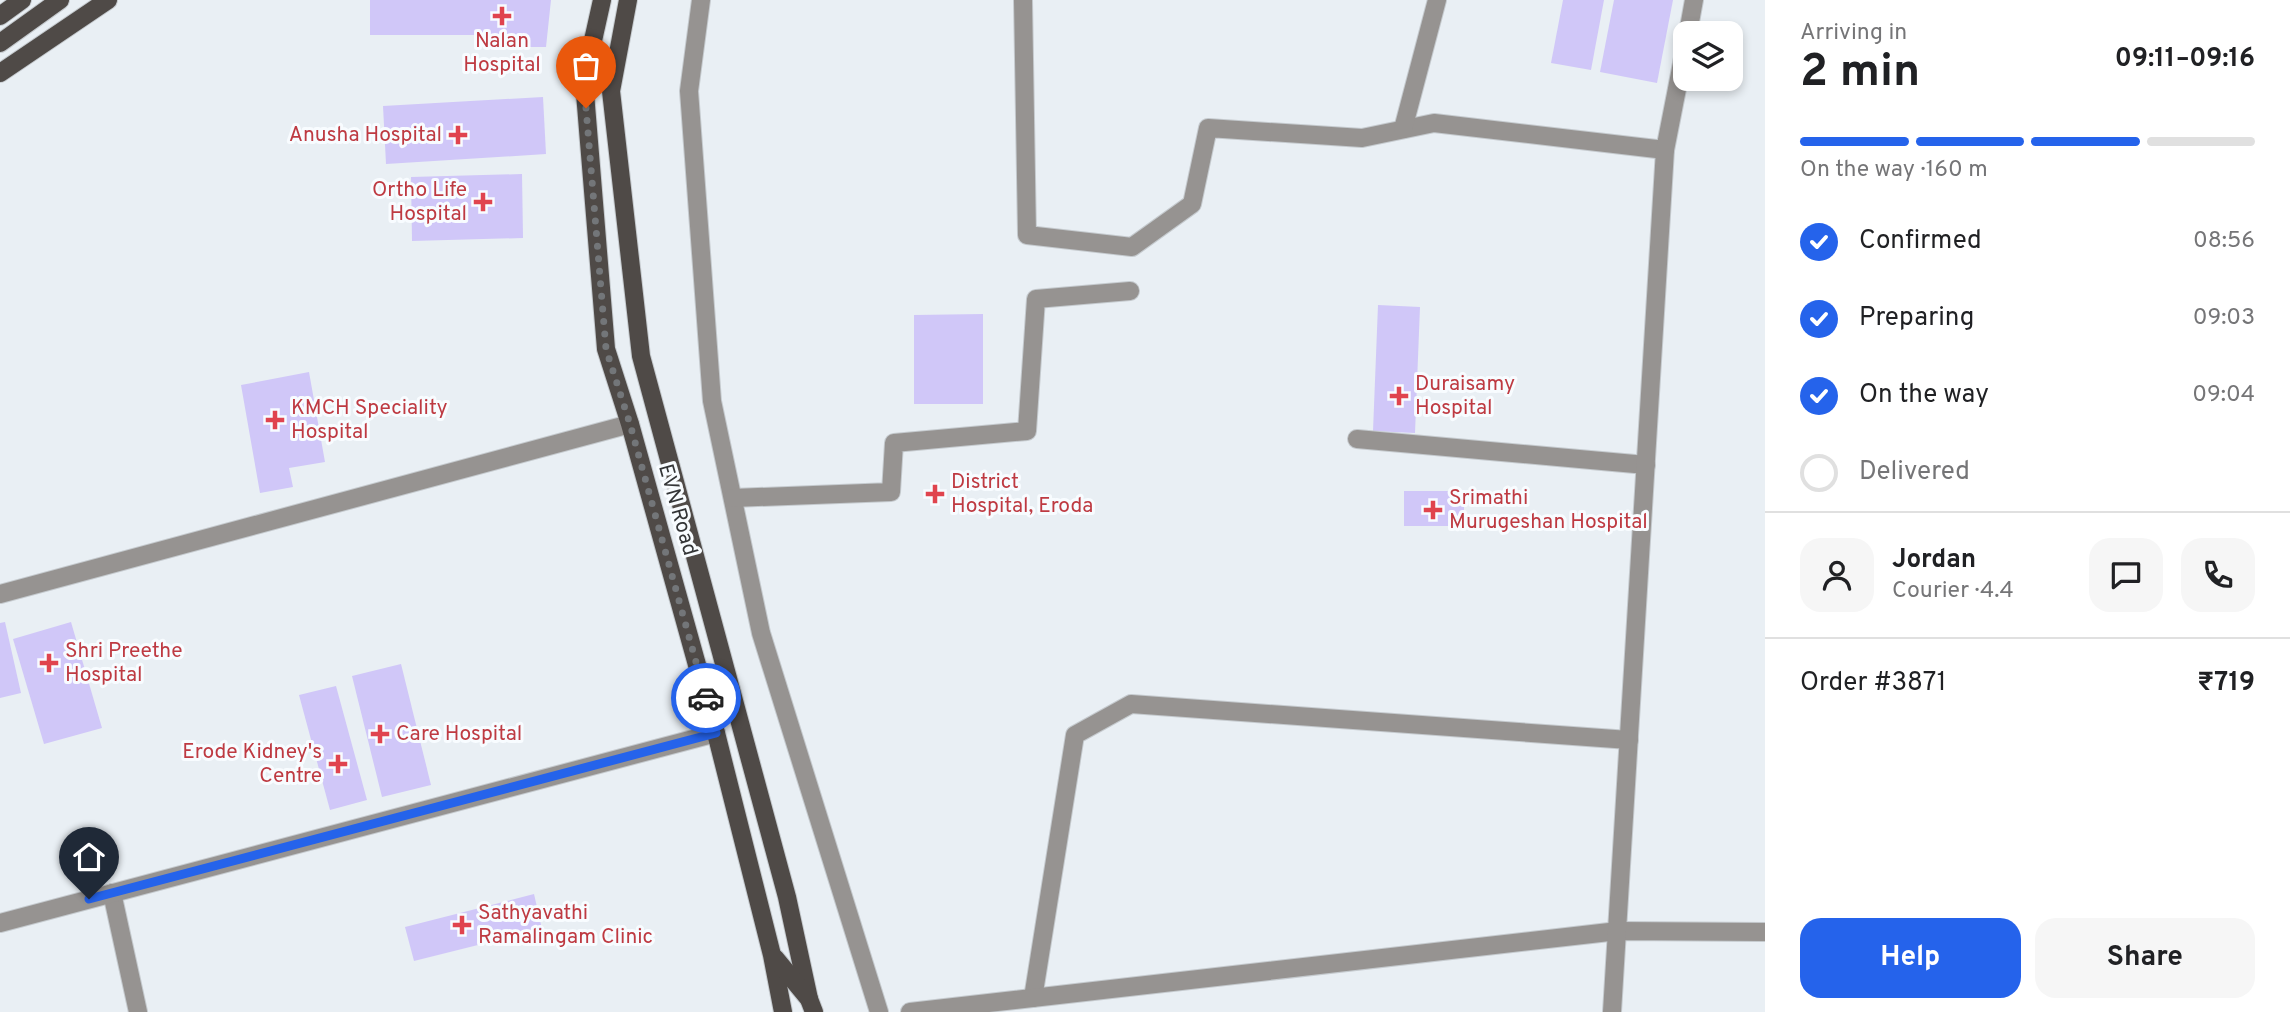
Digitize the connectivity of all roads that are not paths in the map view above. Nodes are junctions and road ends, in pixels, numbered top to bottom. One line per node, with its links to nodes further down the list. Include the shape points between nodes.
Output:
1 (22, 0): 10 (main road)
2 (60, 0): 12 (main road)
3 (108, 0): 13 (main road)
4 (602, 0): 18 (main road, EVN Road, via 584,81 606,349)
5 (628, 0): 31 (main road, via 611,90 641,356 787,897)
6 (701, 0): 21 (street, via 689,91 712,401)
7 (1023, 0): 15 (street, via 1027,235 1132,247 1192,204 1208,128 1362,138)
8 (1437, 0): 15 (street)
9 (1695, 0): 11 (street)
10 (0, 16)
11 (1691, 21)
12 (0, 43)
13 (0, 73)
14 (1677, 91): 16 (street)
15 (1403, 129): 16 (street, via 1434,123)
16 (1665, 150): 20 (street)
17 (1130, 291): 21 (street, via 1036,299 1027,431 894,443 891,492)
18 (630, 424): 22 (street); 23 (main road, EVN Road)
19 (1357, 439): 20 (street)
20 (1646, 465): 24 (street)
21 (733, 498): 34 (street, via 761,633)
22 (0, 594)
23 (716, 733): 25 (street); 29 (main road, EVN Road)
24 (1629, 740): 27 (street); 30 (street, via 1131,704 1075,734)
25 (112, 893): 26 (street); 32 (street)
26 (0, 923)
27 (1618, 931): 28 (street); 30 (street); 36 (street)
28 (1765, 932)
29 (772, 955): 31 (main road, EVN Road); 33 (main road)
30 (1033, 998): 35 (street)
31 (811, 1005)
32 (138, 1012)
33 (783, 1012)
34 (879, 1012)
35 (910, 1012)
36 (1612, 1012)

